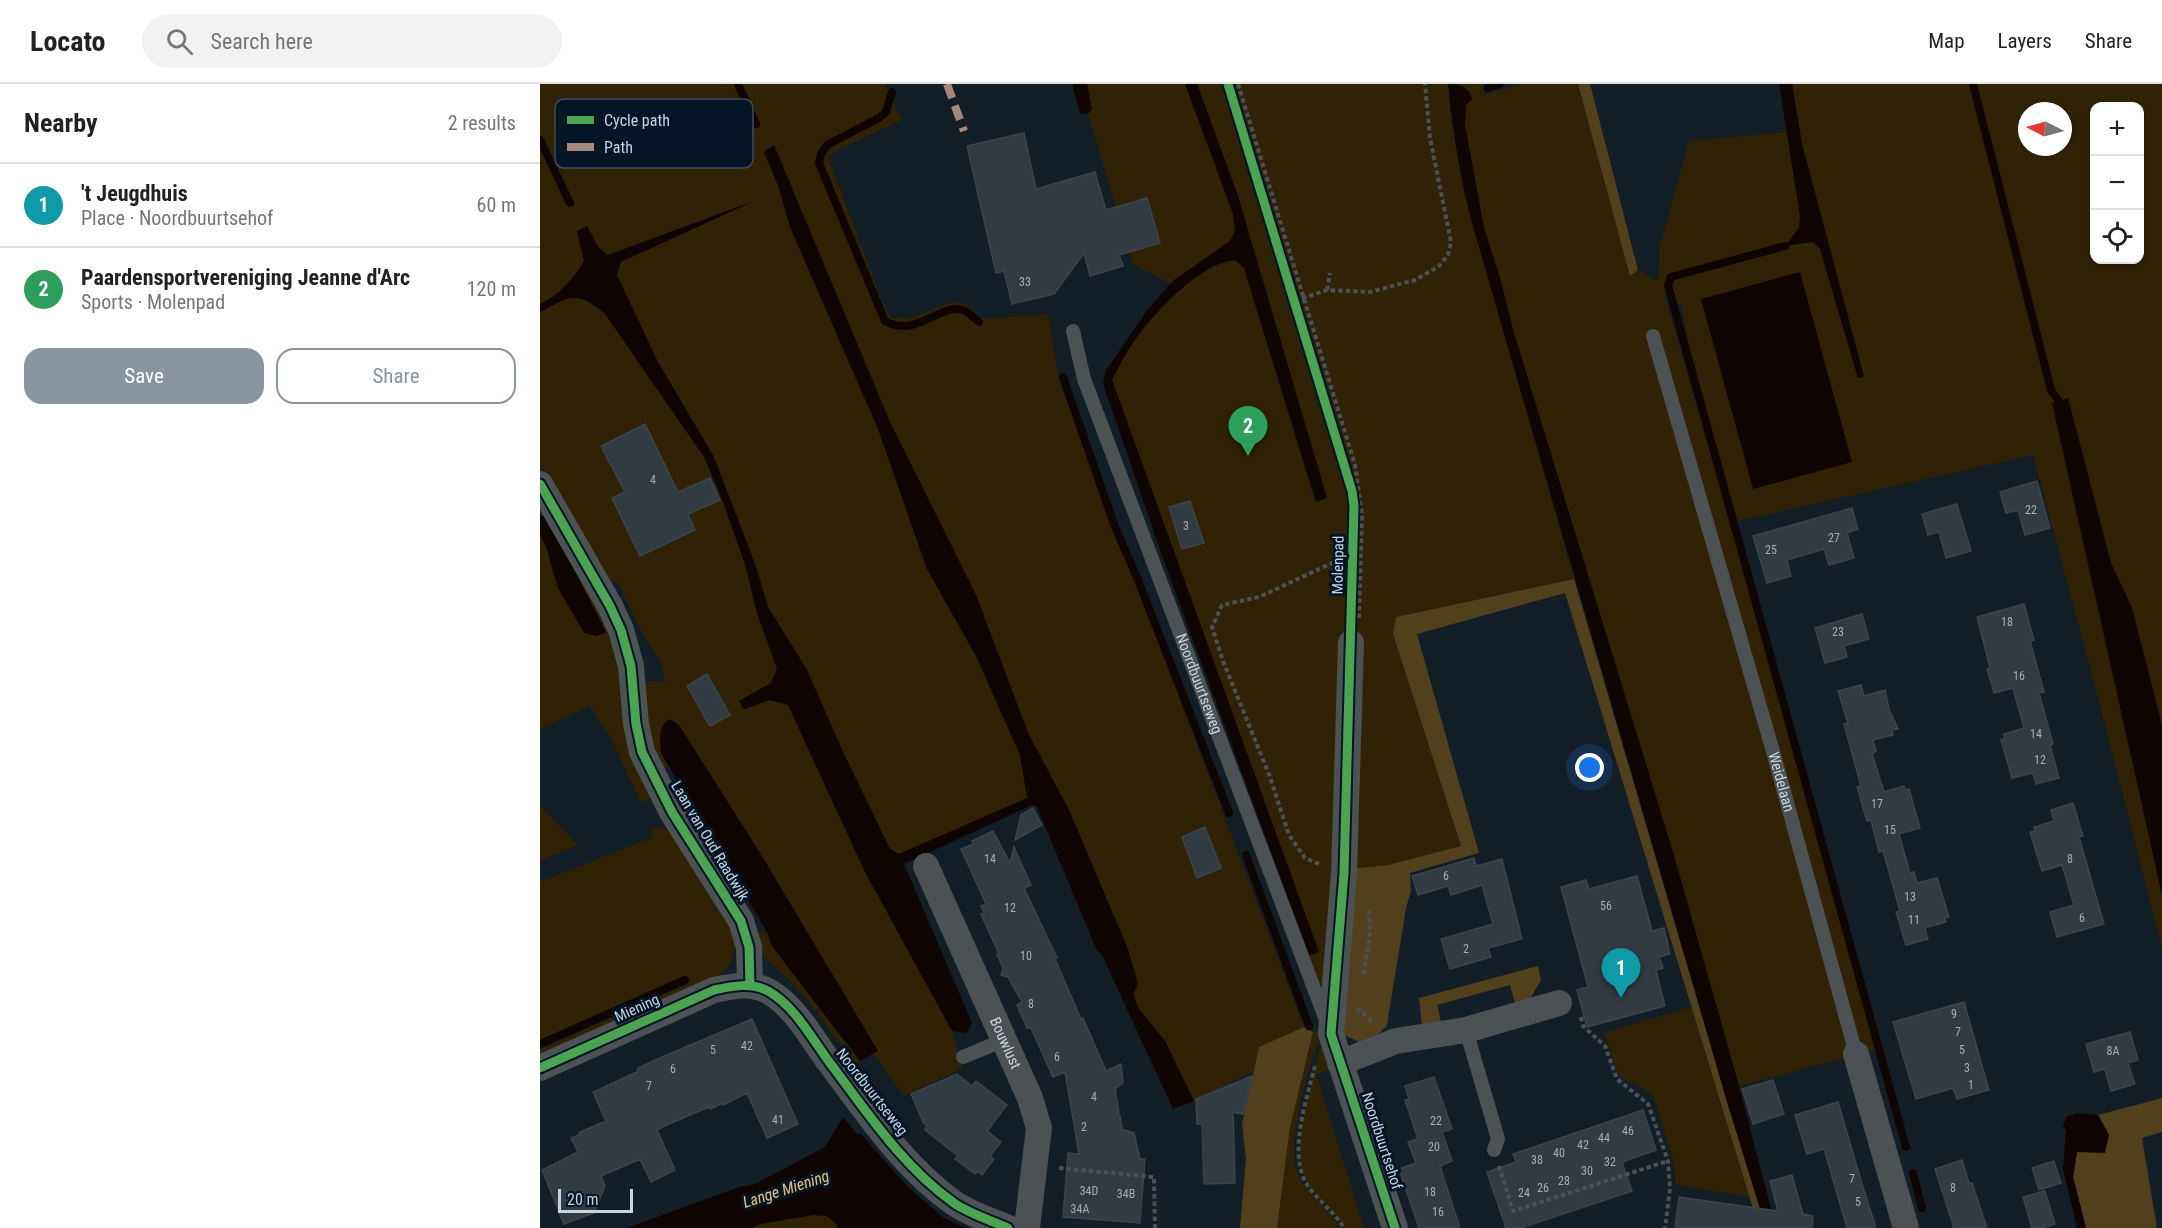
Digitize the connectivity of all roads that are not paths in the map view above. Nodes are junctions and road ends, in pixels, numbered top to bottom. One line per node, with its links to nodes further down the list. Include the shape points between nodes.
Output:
1 (1073, 331): 9 (lane, Noordbuurtseweg, via 1084,380)
2 (1653, 336): 11 (lane, Weidelaan)
3 (540, 484): 6 (street, Laan van Oud Raadwijk, via 621,630 631,666 642,752 672,812 741,921 749,947)
4 (1355, 634): 9 (street, via 1344,873)
5 (926, 866): 10 (street, Bouwlust)
6 (750, 985): 14 (street, Miening, via 714,990); 16 (street, Noordbuurtseweg, via 768,991 789,1008 882,1133 928,1181 955,1204)
7 (1559, 1003): 8 (street)
8 (1466, 1030): 13 (street, via 1396,1041); 15 (lane, via 1498,1139)
9 (1331, 1034): 13 (street)
10 (1004, 1040): 12 (lane); 17 (street, Bouwlust, via 1039,1128)
11 (1856, 1054): 19 (street, Weidelaan)
12 (963, 1057)
13 (1340, 1063): 18 (street, Noordbuurtsehof)
14 (540, 1068)
15 (1494, 1150)
16 (1008, 1228)
17 (1026, 1228)
18 (1395, 1228)
19 (1906, 1228)

